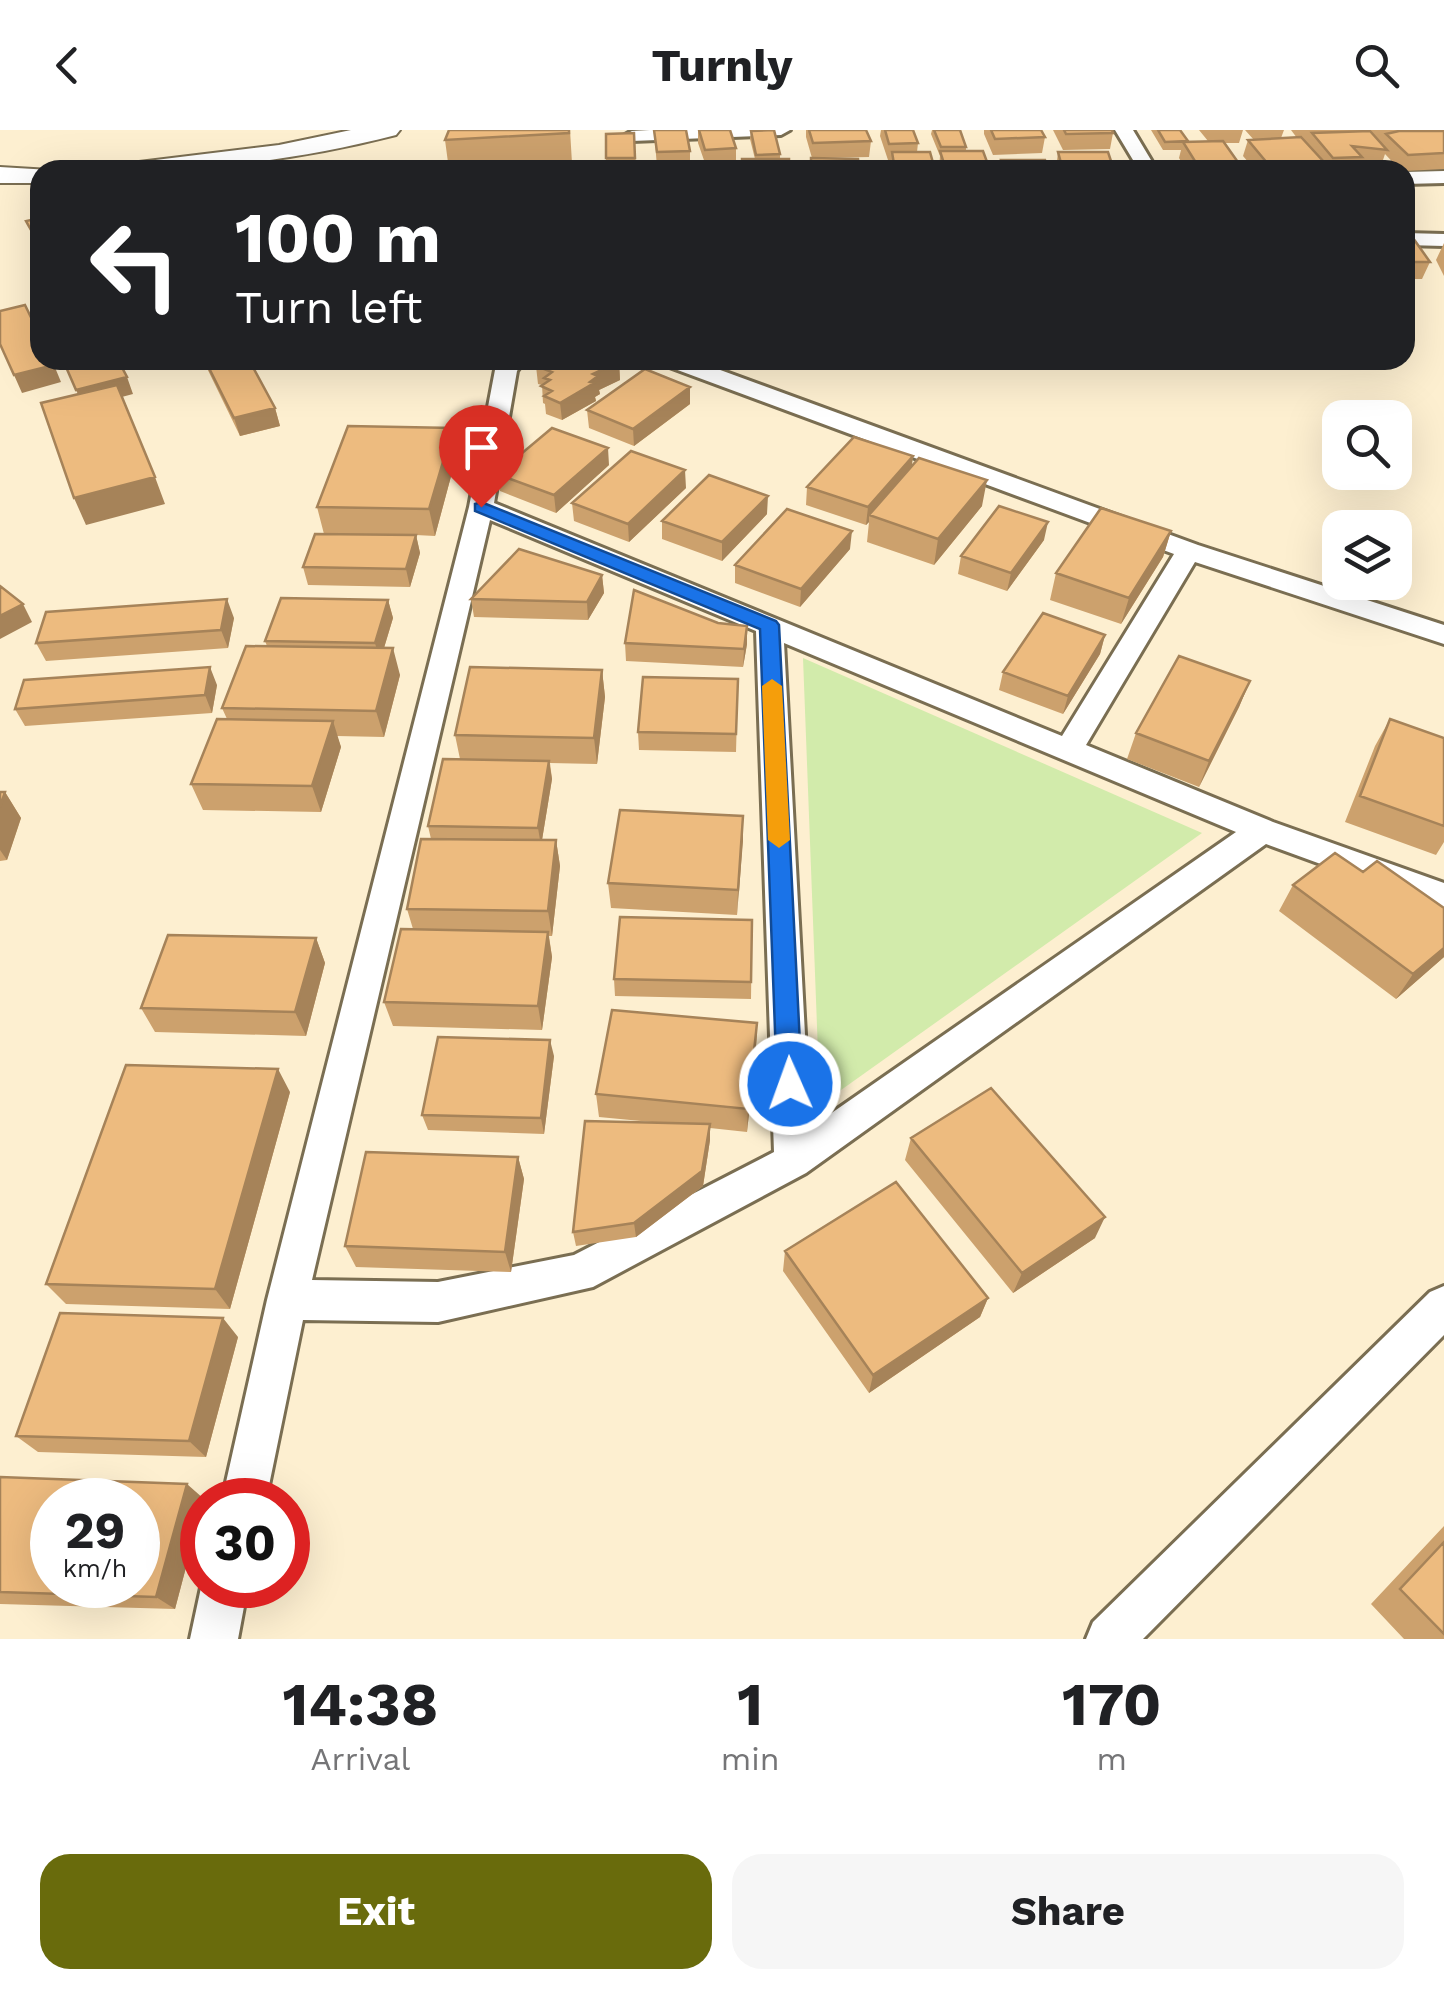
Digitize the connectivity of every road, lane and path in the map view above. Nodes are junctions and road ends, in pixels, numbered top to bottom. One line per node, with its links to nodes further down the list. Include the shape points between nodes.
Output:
1 (387, 130): 5 (main road)
2 (781, 130): 4 (street)
3 (1124, 130): 6 (street)
4 (632, 136)
5 (216, 160)
6 (1142, 160)
7 (0, 174): 8 (main road)
8 (30, 175)
9 (1444, 177): 10 (street)
10 (1415, 178)
11 (1415, 239): 12 (street)
12 (1444, 240)
13 (506, 370): 15 (street)
14 (699, 370): 16 (street)
15 (481, 507): 17 (street); 23 (street)
16 (1189, 550): 18 (street); 19 (street)
17 (770, 625): 19 (street); 22 (street)
18 (1444, 635)
19 (1070, 748): 20 (street)
20 (1262, 830): 21 (street); 22 (street)
21 (1444, 896)
22 (793, 1161): 23 (street, via 579,1273 438,1302)
23 (287, 1300): 25 (street)
24 (1444, 1306): 28 (street)
25 (249, 1478)
26 (221, 1608): 27 (street)
27 (214, 1639)
28 (1110, 1639)

